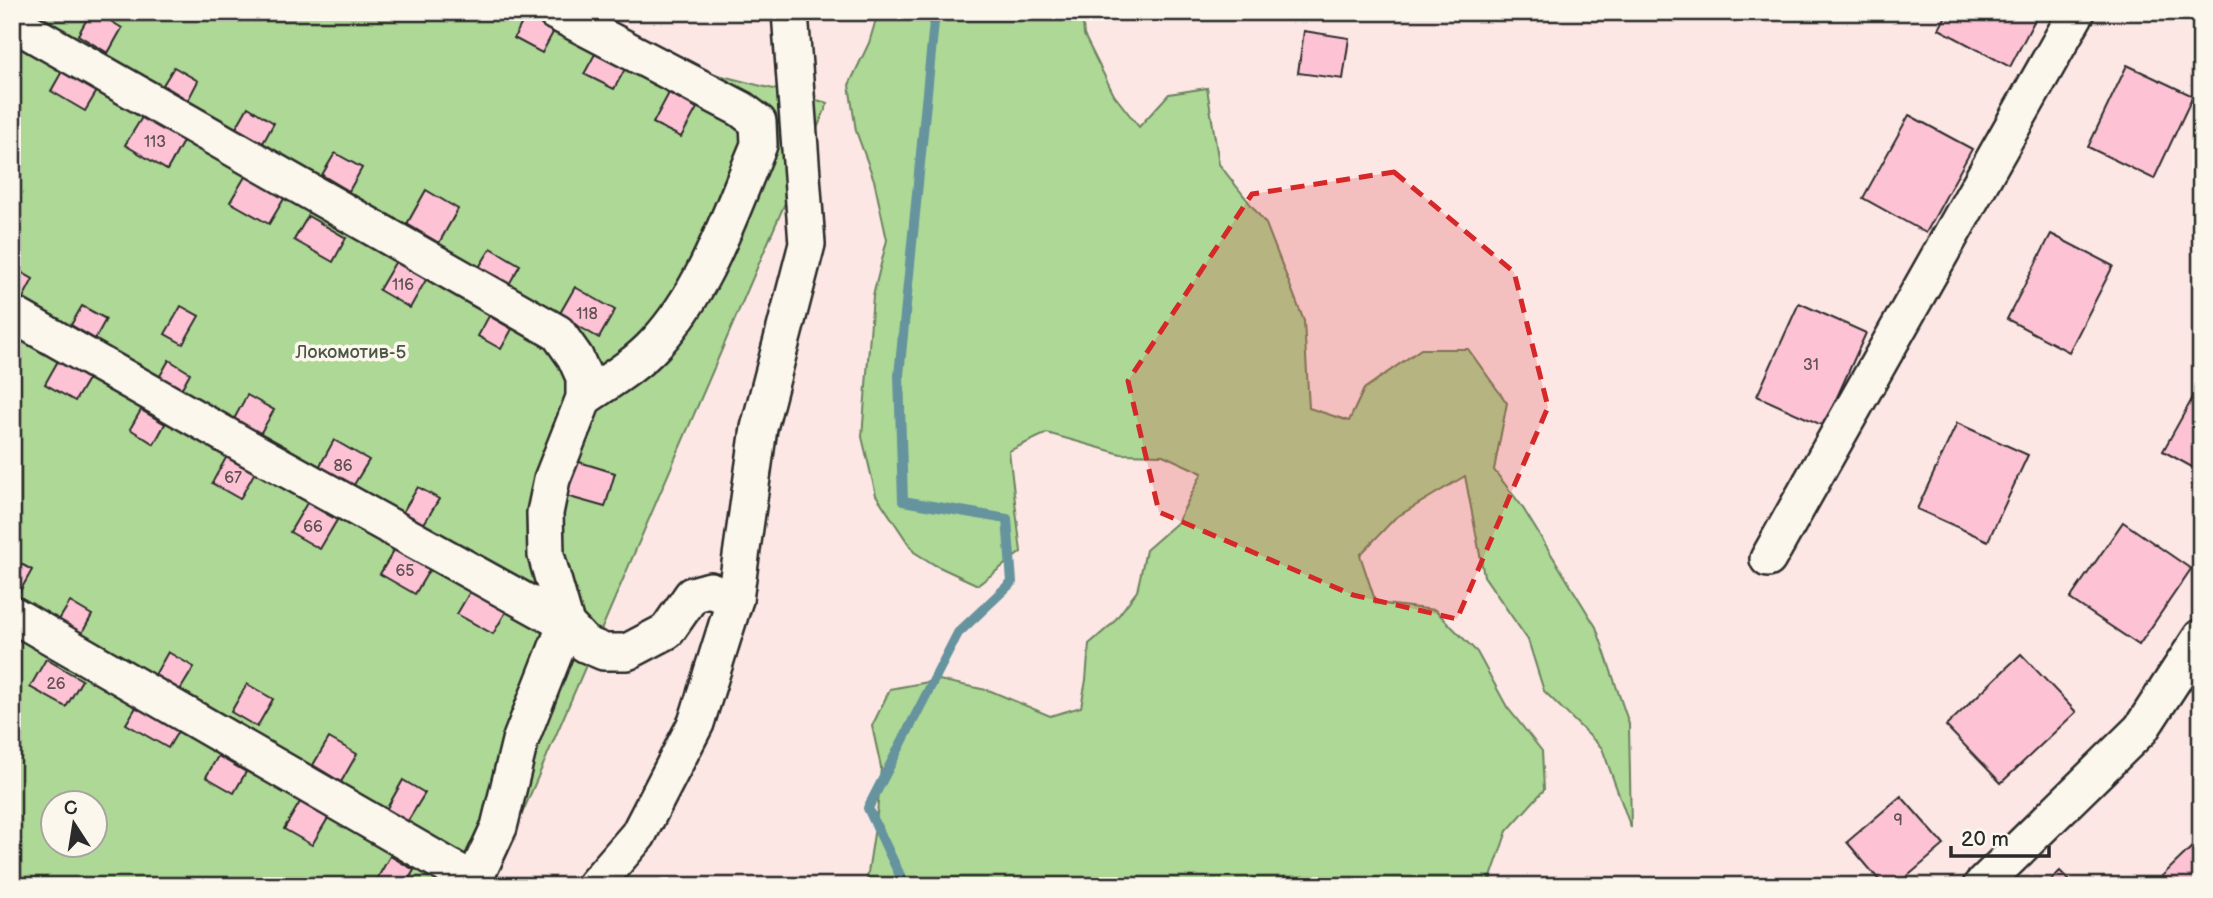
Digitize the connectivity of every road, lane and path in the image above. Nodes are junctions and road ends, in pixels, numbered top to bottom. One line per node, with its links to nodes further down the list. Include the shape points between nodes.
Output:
1 (555, 12): 6 (street, via 758,122 759,145 694,295 656,344)
2 (790, 12): 8 (street, via 807,244 759,428)
3 (2077, 12): 7 (street)
4 (12, 22): 6 (street, via 558,333 584,377)
5 (12, 314): 10 (street)
6 (584, 398): 10 (street, via 552,479 545,513 546,555)
7 (1768, 559)
8 (736, 599): 10 (street, via 710,590 692,596 667,631 627,652 604,652 585,644); 13 (street, via 696,723 638,835)
9 (12, 614): 12 (street)
10 (566, 624): 12 (street, via 520,741 499,827)
11 (2201, 637): 14 (street, via 2141,729)
12 (473, 883)
13 (594, 886)
14 (1981, 886)

